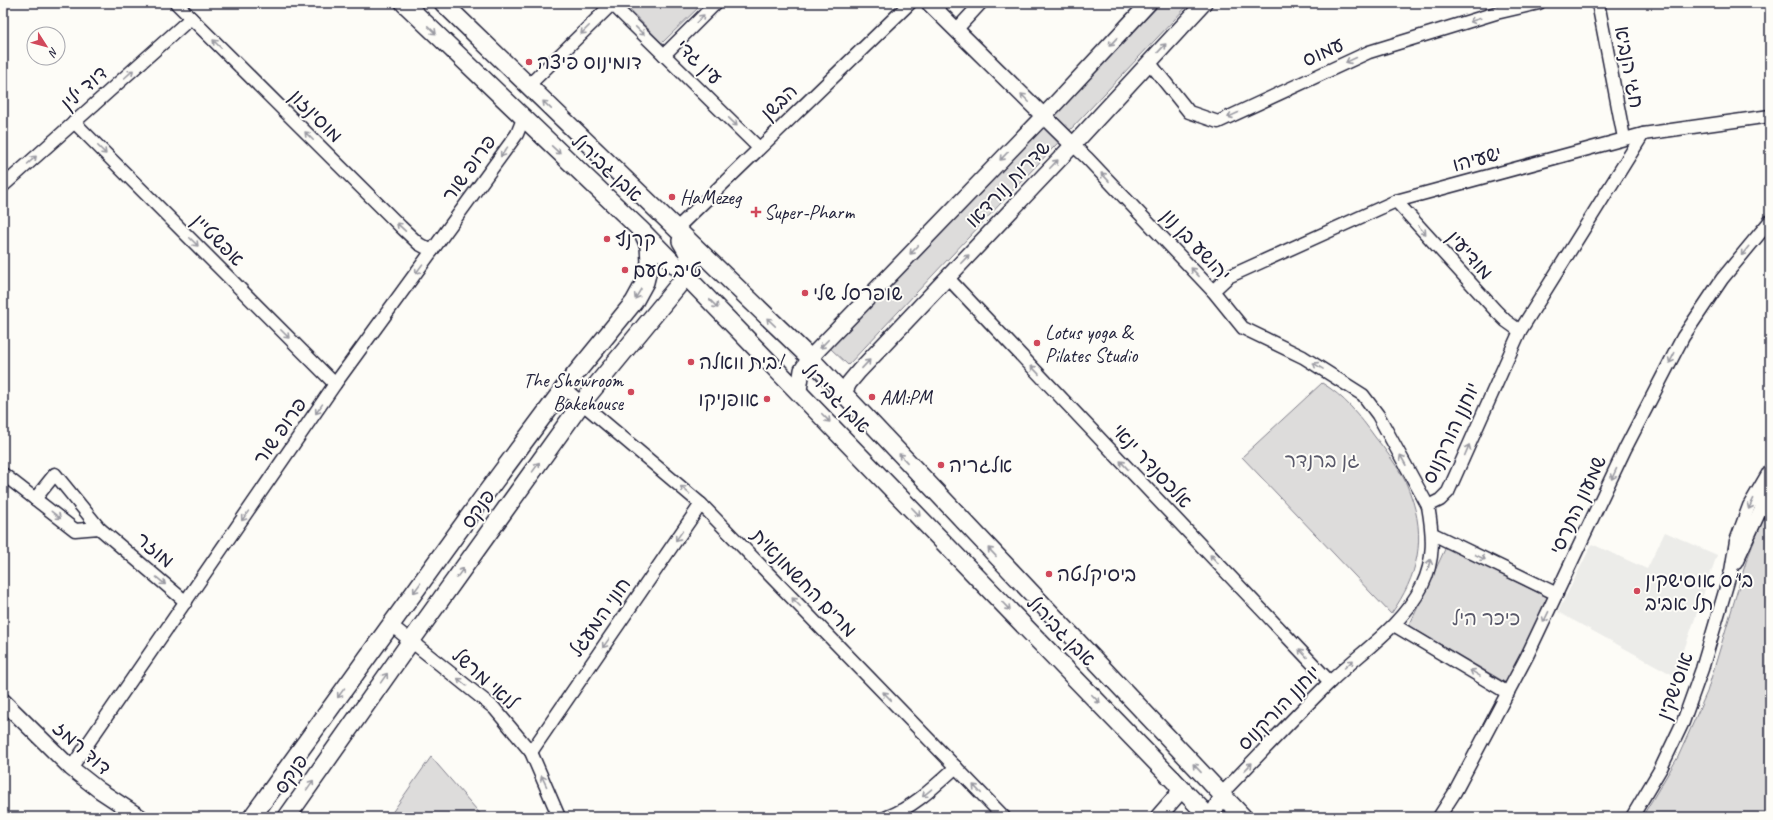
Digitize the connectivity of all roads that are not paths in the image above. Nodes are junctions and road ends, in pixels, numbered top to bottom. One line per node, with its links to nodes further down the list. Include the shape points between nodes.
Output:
1 (176, 3): 13 (street, מוסינזון)
2 (404, 3): 20 (main road, אבן גבירול, one-way to 20)
3 (612, 3): 15 (street, עין גדי, one-way to 15); 17 (street, one-way to 17)
4 (716, 3): 15 (street, one-way to 4)
5 (910, 3): 25 (street, הבשן)
6 (929, 3): 14 (street, יהושע בן נון)
7 (981, 3): 14 (street)
8 (1149, 3): 18 (street, שדרות נורדאו, one-way to 18)
9 (1204, 3): 16 (street, שדרות נורדאו, one-way to 9)
10 (1539, 3): 16 (street, עמוס, one-way to 16, via 1496,13 1369,52 1218,122 1188,112)
11 (1598, 3): 23 (street, חגי הנביא)
12 (446, 4): 17 (main road, אבן גבירול)
13 (191, 18): 21 (street, דוד ילין, one-way to 13); 31 (street, מוסינזון, one-way to 13, via 419,244 400,227)
14 (957, 29): 18 (street, יהושע בן נון, one-way to 14)
15 (664, 55): 25 (street, עין גדי, one-way to 25)
16 (1149, 62): 24 (street, שדרות נורדאו)
17 (528, 86): 29 (main road, אבן גבירול, one-way to 17)
18 (1043, 116): 24 (street, יהושע בן נון); 36 (street, שדרות נורדאו, one-way to 36)
19 (1770, 116): 22 (street, ישעיהו)
20 (523, 119): 30 (main road, אבן גבירול, one-way to 30); 31 (street, פרופ שור, one-way to 31, via 517,134)
21 (74, 122): 26 (street, דוד ילין, one-way to 21); 37 (street, אפשטיין, one-way to 37)
22 (1643, 134): 23 (street, ישעיהו); 35 (street, יוחנן הורקנוס)
23 (1624, 138): 27 (street, ישעיהו)
24 (1073, 145): 33 (street, שדרות נורדאו, one-way to 24); 34 (street, יהושע בן נון, one-way to 24)
25 (759, 148): 29 (street, הבשן)
26 (3, 186)
27 (1396, 201): 34 (street, ישעיהו, via 1228,277); 35 (street, מודיעין, one-way to 35, via 1496,311)
28 (1770, 221): 51 (street, שמעון התרסי, one-way to 51, via 1722,279 1683,337 1625,449)
29 (675, 230): 32 (main road, פנקס, via 690,256 691,263); 36 (main road, אבן גבירול, one-way to 29)
30 (642, 231): 32 (main road, אבן גבירול); 38 (main road, פנקס, one-way to 38, via 650,254 648,271 641,289 624,315)
31 (432, 251): 37 (street, פרופ שור, one-way to 37)
32 (686, 276): 39 (main road, אבן גבירול, one-way to 39); 41 (main road, פנקס)
33 (947, 277): 40 (street, שדרות נורדאו, one-way to 33, via 848,383); 56 (street, אלכסנדר ינאי, one-way to 33)
34 (1213, 291): 47 (street, יהושע בן נון, one-way to 34, via 1378,415 1363,396 1303,357 1243,328)
35 (1520, 331): 47 (street, יוחנן הורקנוס, one-way to 35, via 1448,492)
36 (810, 358): 39 (street, שדרות נורדאו, via 802,370); 40 (main road, אבן גבירול)
37 (335, 384): 52 (street, פרופ שור, one-way to 52)
38 (564, 388): 41 (street, מרים החשמונאית); 53 (main road, פנקס, one-way to 53)
39 (799, 390): 62 (main road, אבן גבירול, one-way to 62)
40 (843, 394): 63 (main road, אבן גבירול, one-way to 40)
41 (581, 404): 46 (street, מרים החשמונאית, one-way to 41); 55 (main road, פנקס, one-way to 41)
42 (1770, 470): 50 (street, אוסישקין, one-way to 50, via 1749,506 1736,540)
43 (3, 474): 45 (street)
44 (1770, 485): 50 (street, אוסישקין)
45 (35, 499): 48 (street, one-way to 48, via 75,530); 48 (street, מוזר, via 55,474)
46 (701, 504): 59 (street, חוני המעגל, one-way to 59); 60 (street, מרים החשמונאית, one-way to 46)
47 (1428, 506): 49 (street, יוחנן הורקנוס)
48 (99, 528): 52 (street, מוזר, one-way to 52)
49 (1433, 534): 51 (street, one-way to 51); 54 (street, יוחנן הורקנוס, one-way to 49, via 1415,600 1423,584)
50 (1732, 571): 64 (street, אוסישקין, via 1683,722)
51 (1557, 594): 57 (street, שמעון התרסי, one-way to 57)
52 (186, 602): 61 (street, פרופ שור)
53 (390, 625): 55 (street, לואי מרשל); 66 (main road, פנקס, one-way to 66)
54 (1394, 625): 56 (street, יוחנן הורקנוס, one-way to 54); 57 (street, one-way to 54)
55 (411, 641): 59 (street, לואי מרשל, one-way to 55, via 494,708); 67 (main road, פנקס, one-way to 55)
56 (1330, 682): 63 (street, יוחנן הורקנוס, one-way to 56)
57 (1508, 693): 74 (street, שמעון התרסי)
58 (3, 701): 61 (street, דוד רמז)
59 (531, 752): 68 (street, לואי מרשל, one-way to 59)
60 (956, 767): 69 (street, one-way to 69, via 924,796 899,813); 70 (street, מרים החשמונאית, one-way to 60)
61 (71, 768): 65 (street, דוד רמז)
62 (1173, 778): 71 (street, via 1178,794); 72 (main road, אבן גבירול)
63 (1222, 796): 72 (street); 73 (main road, אבן גבירול)
64 (1635, 812): 75 (street, אוסישקין)
65 (140, 817)
66 (252, 817)
67 (288, 817)
68 (559, 817)
69 (887, 817)
70 (1004, 817)
71 (1158, 817)
72 (1210, 817)
73 (1243, 817)
74 (1439, 817)
75 (1626, 817)

